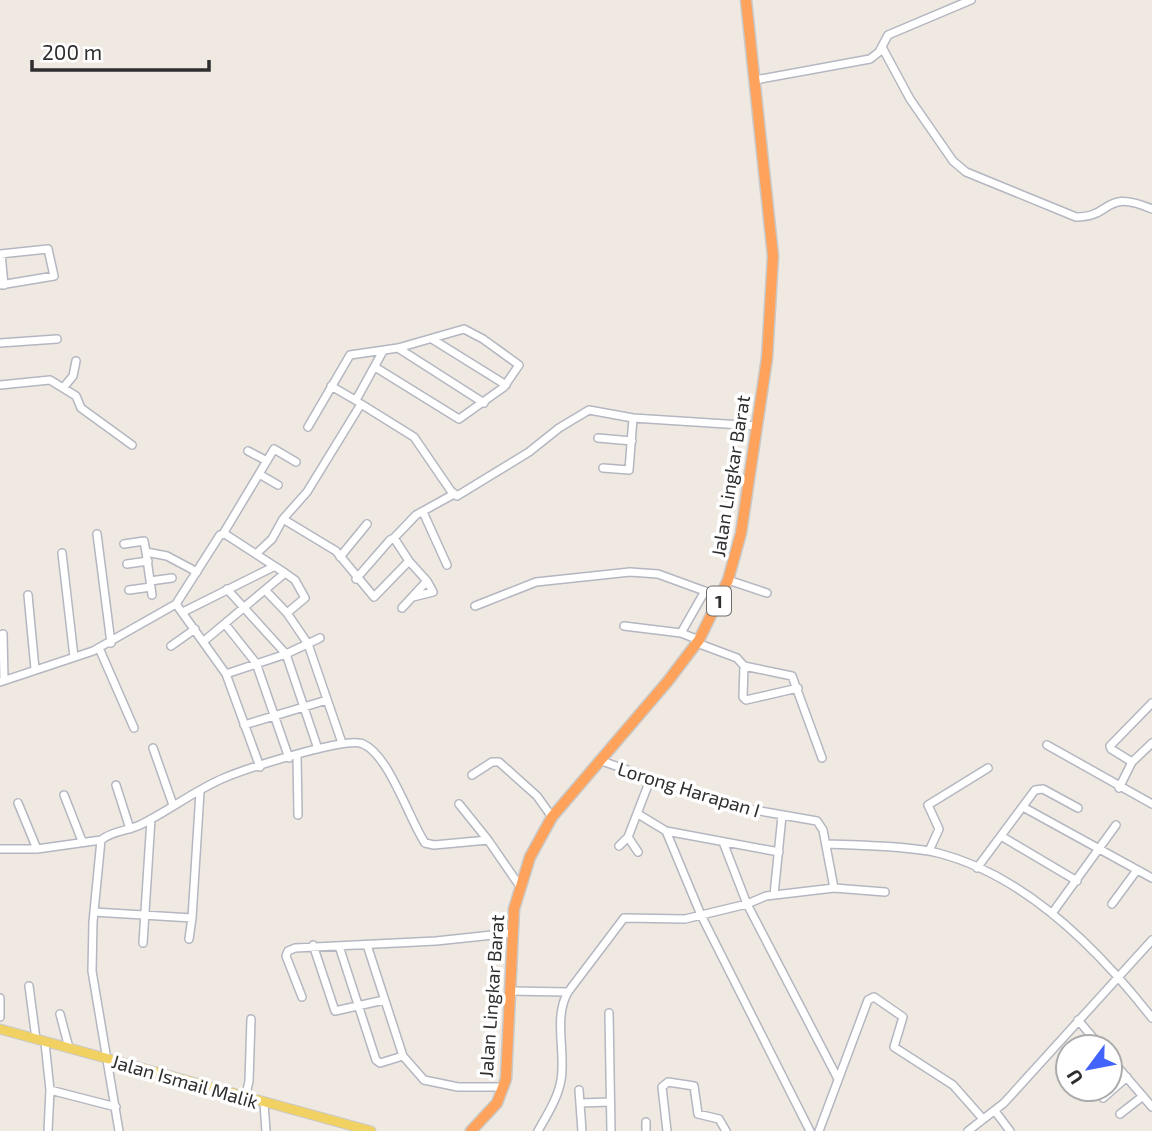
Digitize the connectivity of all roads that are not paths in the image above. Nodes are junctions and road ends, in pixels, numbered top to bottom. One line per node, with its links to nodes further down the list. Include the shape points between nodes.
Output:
1 (746, 0): 4 (highway, Jalan Lingkar Barat / 1)
2 (971, 0): 3 (street, via 888,35)
3 (882, 47): 4 (street, via 870,59); 5 (street, via 910,99 953,161 966,172 1076,217 1118,200)
4 (755, 80): 22 (highway, Jalan Lingkar Barat / 1, via 773,256 771,320)
5 (1152, 209)
6 (1, 254): 7 (street); 7 (street, via 48,249 54,276)
7 (2, 285)
8 (432, 339): 11 (street); 16 (street); 16 (street, via 464,329 474,333 519,363)
9 (57, 340): 10 (street)
10 (0, 343)
11 (398, 348): 12 (street); 20 (street)
12 (383, 351): 14 (street); 17 (street, via 348,356)
13 (76, 361): 18 (street)
14 (375, 367): 19 (street); 20 (street, via 457,418)
15 (0, 384): 18 (street, via 51,380)
16 (506, 385): 20 (street)
17 (331, 386): 19 (street); 23 (street)
18 (70, 392): 27 (street, via 81,408)
19 (358, 402): 35 (street, via 414,437); 37 (street, via 307,492)
20 (484, 403)
21 (634, 418): 22 (street); 26 (street); 35 (street, via 585,411 465,493)
22 (757, 426): 55 (highway, Jalan Lingkar Barat / 1)
23 (308, 427)
24 (598, 438): 26 (street)
25 (279, 441): 28 (street)
26 (632, 441): 32 (street, via 629,470)
27 (132, 445)
28 (274, 449): 30 (street); 31 (street)
29 (248, 451): 30 (street)
30 (267, 461): 33 (street)
31 (296, 462)
32 (603, 468)
33 (259, 474): 34 (street); 40 (street)
34 (278, 485)
35 (454, 494): 36 (street)
36 (423, 512): 41 (street); 49 (street)
37 (283, 519): 44 (street, via 272,539); 46 (street, via 324,542)
38 (367, 524): 46 (street)
39 (97, 534): 78 (street)
40 (223, 534): 44 (street); 51 (street)
41 (394, 538): 47 (street); 54 (street)
42 (124, 544): 45 (street, via 144,541)
43 (62, 553): 83 (street)
44 (256, 554): 50 (street)
45 (147, 556): 48 (street); 51 (street, via 167,556); 56 (street)
46 (340, 557): 54 (street)
47 (409, 561): 54 (street, via 377,596); 66 (street, via 427,581)
48 (127, 564)
49 (447, 565)
50 (273, 567): 52 (street); 57 (street)
51 (197, 572): 64 (street)
52 (285, 573): 59 (street); 69 (street, via 305,598)
53 (172, 578): 56 (street)
54 (356, 579)
55 (729, 580): 61 (street); 63 (highway, Jalan Lingkar Barat / 1)
56 (151, 588): 58 (street)
57 (227, 589): 67 (street); 68 (street)
58 (129, 590)
59 (265, 590): 67 (street); 69 (street)
60 (705, 591): 63 (street); 65 (street, via 652,572 605,574 536,582); 74 (street)
61 (767, 593)
62 (28, 595): 86 (street)
63 (721, 597): 77 (highway, Jalan Lingkar Barat / 1)
64 (176, 604): 68 (street); 78 (street)
65 (475, 606)
66 (402, 608)
67 (245, 609): 70 (street); 82 (street)
68 (183, 612): 72 (street)
69 (287, 613): 79 (street)
70 (225, 624): 76 (street); 84 (street)
71 (624, 626): 74 (street)
72 (195, 629): 76 (street); 80 (street)
73 (3, 634): 88 (street)
74 (681, 634): 77 (street)
75 (320, 638): 79 (street)
76 (204, 640): 87 (street)
77 (698, 641): 85 (street, via 737,658); 103 (highway, Jalan Lingkar Barat / 1)
78 (111, 643): 81 (street)
79 (308, 644): 82 (street); 90 (street)
80 (171, 646)
81 (99, 648): 83 (street); 95 (street)
82 (286, 654): 84 (street); 92 (street)
83 (74, 657): 86 (street)
84 (256, 663): 87 (street); 93 (street)
85 (744, 666): 89 (street, via 789,673); 89 (street, via 746,700)
86 (35, 669): 88 (street)
87 (226, 674): 94 (street)
88 (2, 681)
89 (797, 688): 102 (street)
90 (327, 700): 92 (street); 96 (street)
91 (1152, 703): 104 (street, via 1110,746)
92 (302, 707): 93 (street); 100 (street)
93 (275, 716): 94 (street); 101 (street)
94 (244, 725): 105 (street)
95 (134, 729)
96 (342, 743): 100 (street); 131 (street, via 363,744 376,756 427,845)
97 (1152, 743): 104 (street)
98 (1047, 745): 110 (street)
99 (153, 748): 116 (street)
100 (318, 749): 101 (street)
101 (293, 757): 105 (street); 120 (street)
102 (822, 758)
103 (599, 761): 108 (street, Lorong Harapan I); 122 (highway, Jalan Lingkar Barat / 1)
104 (1132, 762): 110 (street)
105 (260, 767): 111 (street, via 223,778)
106 (988, 768): 138 (street, via 928,805 939,829)
107 (472, 775): 122 (street, via 499,762 537,796)
108 (650, 780): 119 (street); 121 (street, Lorong Harapan I, via 734,807)
109 (116, 785): 125 (street)
110 (1119, 788): 115 (street)
111 (200, 792): 116 (street); 155 (street)
112 (64, 795): 130 (street)
113 (18, 803): 137 (street)
114 (459, 804): 131 (street)
115 (1152, 804)
116 (173, 805): 123 (street)
117 (1023, 807): 118 (street, via 1039,789); 127 (street); 135 (street)
118 (1077, 808)
119 (638, 814): 126 (street); 128 (street)
120 (298, 815)
121 (782, 816): 133 (street, Lorong Harapan I, via 817,821); 140 (street)
122 (552, 817): 145 (highway, Jalan Lingkar Barat / 1)
123 (151, 819): 125 (street); 153 (street)
124 (1116, 825): 135 (street)
125 (130, 829): 129 (street)
126 (666, 831): 132 (street); 154 (street)
127 (1000, 836): 141 (street); 144 (street)
128 (628, 837): 134 (street); 139 (street)
129 (101, 840): 130 (street); 151 (street)
130 (82, 841): 137 (street)
131 (488, 841): 145 (street)
132 (723, 842): 140 (street); 149 (street)
133 (826, 844): 138 (street); 146 (street)
134 (619, 846)
135 (1102, 848): 142 (street); 144 (street)
136 (0, 849): 137 (street)
137 (37, 849)
138 (929, 851): 141 (street)
139 (638, 852)
140 (779, 852): 148 (street)
141 (977, 869): 152 (street)
142 (1137, 870): 143 (street); 150 (street)
143 (1152, 878)
144 (1077, 881): 152 (street)
145 (519, 885): 156 (highway, Jalan Lingkar Barat / 1)
146 (834, 888): 147 (street); 148 (street)
147 (885, 892)
148 (775, 895): 149 (street)
149 (747, 904): 154 (street); 185 (street)
150 (1112, 904)
151 (94, 912): 153 (street); 182 (street, via 92,971)
152 (1053, 912): 163 (street)
153 (144, 914): 155 (street); 159 (street)
154 (701, 915): 166 (street, via 673,920 621,919); 211 (street)
155 (192, 918): 157 (street)
156 (511, 933): 161 (street); 165 (highway, Jalan Lingkar Barat / 1)
157 (188, 939)
158 (1152, 941): 163 (street)
159 (143, 943)
160 (313, 945): 162 (street); 167 (street, via 287,953); 170 (street, via 334,1010)
161 (367, 945): 162 (street); 169 (street)
162 (339, 946): 170 (street)
163 (1117, 979): 174 (street); 176 (street)
164 (30, 986): 179 (street)
165 (509, 991): 166 (street); 186 (highway, Jalan Lingkar Barat / 1)
166 (568, 992): 205 (street, via 561,1011 558,1093)
167 (302, 997)
168 (0, 998): 173 (street)
169 (384, 1000): 170 (street); 181 (street)
170 (360, 1007): 181 (street, via 376,1062)
171 (609, 1013): 191 (street)
172 (60, 1014): 180 (street)
173 (0, 1017)
174 (1152, 1018)
175 (251, 1019): 190 (street)
176 (1078, 1020): 178 (street); 196 (street)
177 (0, 1029): 179 (main road, Jalan Ismail Malik)
178 (1089, 1033)
179 (40, 1041): 180 (main road, Jalan Ismail Malik); 187 (street)
180 (69, 1048): 182 (main road, Jalan Ismail Malik)
181 (403, 1056): 186 (street, via 424,1080 458,1087)
182 (109, 1059): 190 (main road, Jalan Ismail Malik); 194 (street)
183 (1124, 1075): 184 (street)
184 (1126, 1077): 189 (street)
185 (838, 1079): 198 (street, via 868,1000 874,997 903,1017 894,1047 953,1085); 212 (street)
186 (503, 1087): 204 (highway, Jalan Lingkar Barat / 1, via 497,1103)
187 (50, 1090): 194 (street); 200 (street)
188 (579, 1090): 193 (street)
189 (1143, 1096): 195 (street); 197 (street)
190 (246, 1099): 192 (main road, Jalan Ismail Malik)
191 (610, 1102): 193 (street); 207 (street)
192 (264, 1103): 202 (street); 203 (main road, Jalan Ismail Malik)
193 (580, 1103): 206 (street)
194 (116, 1107): 201 (street)
195 (1152, 1107)
196 (995, 1111): 198 (street); 214 (street)
197 (1121, 1114)
198 (983, 1119): 213 (street)
199 (646, 1122): 208 (street)
200 (48, 1131)
201 (119, 1131)
202 (265, 1131)
203 (371, 1131)
204 (471, 1131)
205 (538, 1131)
206 (582, 1131)
207 (611, 1131)
208 (646, 1131)
209 (667, 1131): 210 (street, via 662,1087 668,1082 694,1086 698,1114 722,1120)
210 (726, 1131)
211 (810, 1131)
212 (819, 1131)
213 (968, 1131)
214 (1010, 1131)

